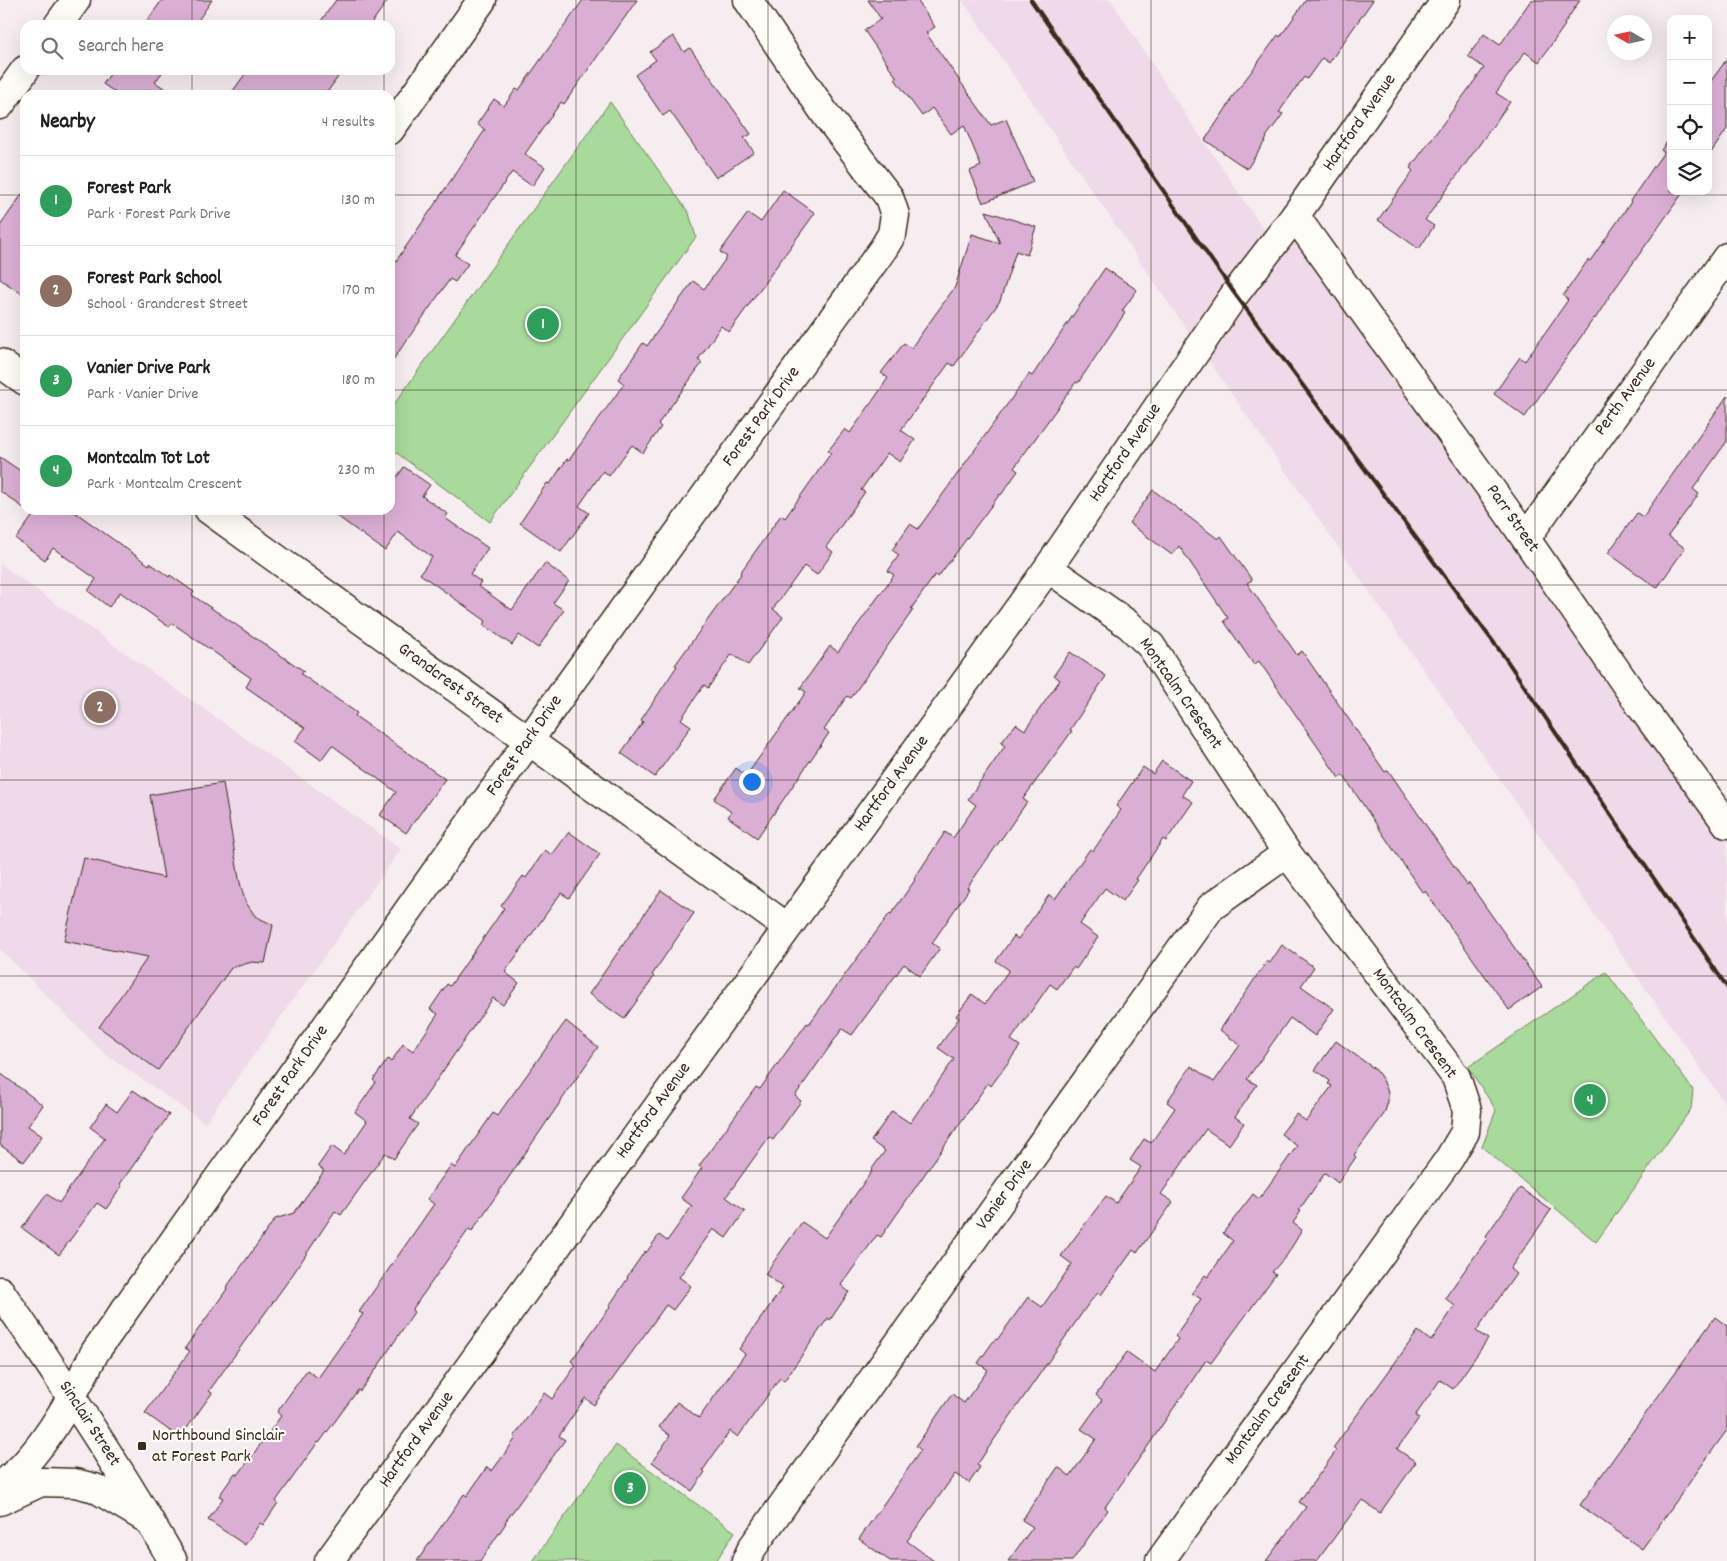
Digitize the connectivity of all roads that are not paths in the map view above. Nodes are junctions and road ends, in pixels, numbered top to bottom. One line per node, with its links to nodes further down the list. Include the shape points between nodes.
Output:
1 (76, 0): 5 (street)
2 (482, 0): 8 (street)
3 (748, 0): 16 (street, Forest Park Drive, via 826,115 889,197 896,215 892,234)
4 (1446, 0): 9 (street, Hartford Avenue)
5 (62, 20)
6 (21, 75): 7 (street)
7 (0, 105)
8 (395, 123)
9 (1295, 216): 14 (street, Parr Street); 15 (street, Hartford Avenue, via 1230,302)
10 (1727, 257): 14 (street, Perth Avenue)
11 (0, 363): 12 (street)
12 (20, 377)
13 (217, 515): 16 (street, Grandcrest Street)
14 (1526, 538): 17 (street, Parr Street)
15 (1048, 568): 18 (street, Montcalm Crescent, via 1130,625 1150,646); 19 (street, Hartford Avenue)
16 (528, 741): 19 (street, Grandcrest Street); 21 (street, Forest Park Drive, via 95,1352)
17 (1727, 824)
18 (1287, 853): 27 (street, Vanier Drive, via 1211,907); 28 (street, Montcalm Crescent, via 1456,1077 1467,1110 1465,1132 1449,1159)
19 (788, 927): 26 (street, Hartford Avenue)
20 (0, 1290): 21 (street, Sinclair Street)
21 (72, 1397): 22 (street, Forest Park Drive, via 24,1465); 24 (street, Sinclair Street)
22 (0, 1487)
23 (0, 1501): 24 (street, via 41,1482 75,1483 96,1488)
24 (150, 1522): 25 (street, Sinclair Street)
25 (173, 1561)
26 (329, 1561)
27 (746, 1561)
28 (1160, 1561)

